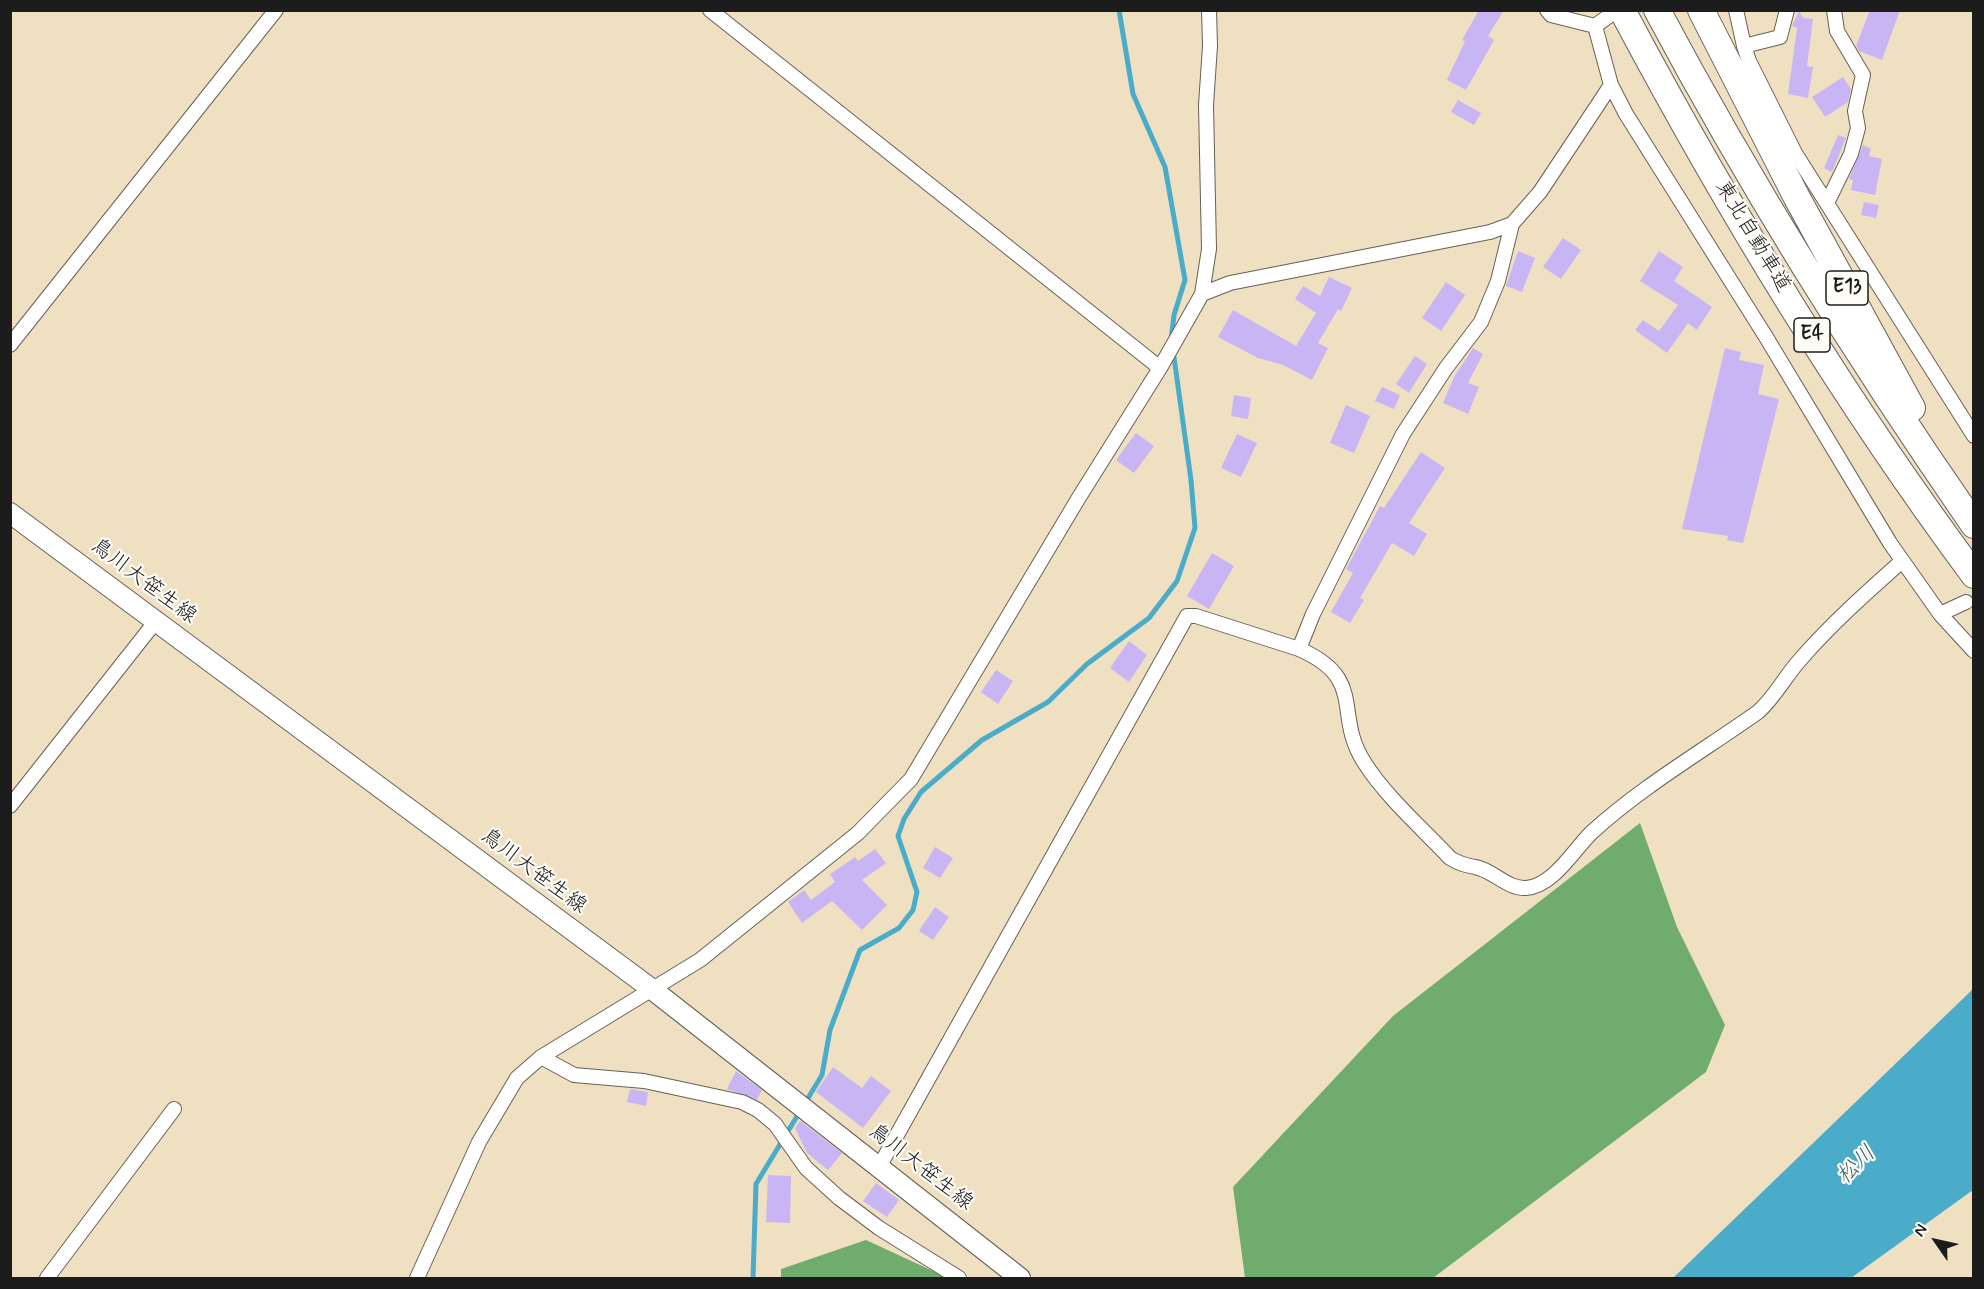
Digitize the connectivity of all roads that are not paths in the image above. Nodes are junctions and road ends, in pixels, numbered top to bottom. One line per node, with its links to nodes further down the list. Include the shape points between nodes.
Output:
1 (276, 10): 18 (street)
2 (710, 10): 19 (street)
3 (1209, 10): 17 (street, via 1209,249)
4 (1547, 10): 12 (street, via 1551,15)
5 (1617, 10): 12 (street)
6 (1622, 10): 24 (highway, 東北自動車道 / E4, via 1740,220 1878,438)
7 (1657, 10): 22 (highway, 東北自動車道 / E4, via 1814,283 1898,416)
8 (1701, 10): 13 (highway, E13)
9 (1736, 10): 13 (street)
10 (1787, 10): 13 (street, via 1780,37)
11 (1834, 10): 15 (street, via 1837,31 1863,75 1855,111 1858,128 1851,154)
12 (1595, 26): 14 (street)
13 (1733, 50): 15 (street, via 1757,78 1795,153); 22 (highway, E13)
14 (1611, 86): 16 (street, via 1540,192); 23 (street)
15 (1827, 203): 20 (street)
16 (1512, 224): 17 (street, via 1490,232 1230,283); 28 (street, via 1498,281 1481,322 1403,434)
17 (1202, 294): 19 (street)
18 (10, 345)
19 (1163, 363): 31 (street, via 911,778 858,833 700,960)
20 (1974, 436)
21 (10, 513): 27 (street, 鳥川大笹生線)
22 (1974, 523)
23 (1902, 561): 26 (street); 28 (street, via 1812,647 1758,712 1638,795 1592,833 1551,876 1526,888 1450,858 1364,762 1355,746 1347,697 1336,673)
24 (1974, 575)
25 (1966, 602): 26 (street)
26 (1940, 614): 29 (street)
27 (156, 621): 30 (street); 31 (street, 鳥川大笹生線)
28 (1299, 649): 34 (street, via 1197,616 1183,620)
29 (1974, 651)
30 (10, 806)
31 (652, 990): 32 (street); 34 (street, 鳥川大笹生線)
32 (541, 1057): 36 (street, via 517,1078 498,1108); 37 (street, via 574,1075 644,1081 742,1102 758,1110 775,1124 806,1168 839,1198)
33 (174, 1109): 35 (street)
34 (879, 1167): 38 (street, 鳥川大笹生線)
35 (47, 1278)
36 (417, 1278)
37 (959, 1278)
38 (1020, 1278)

